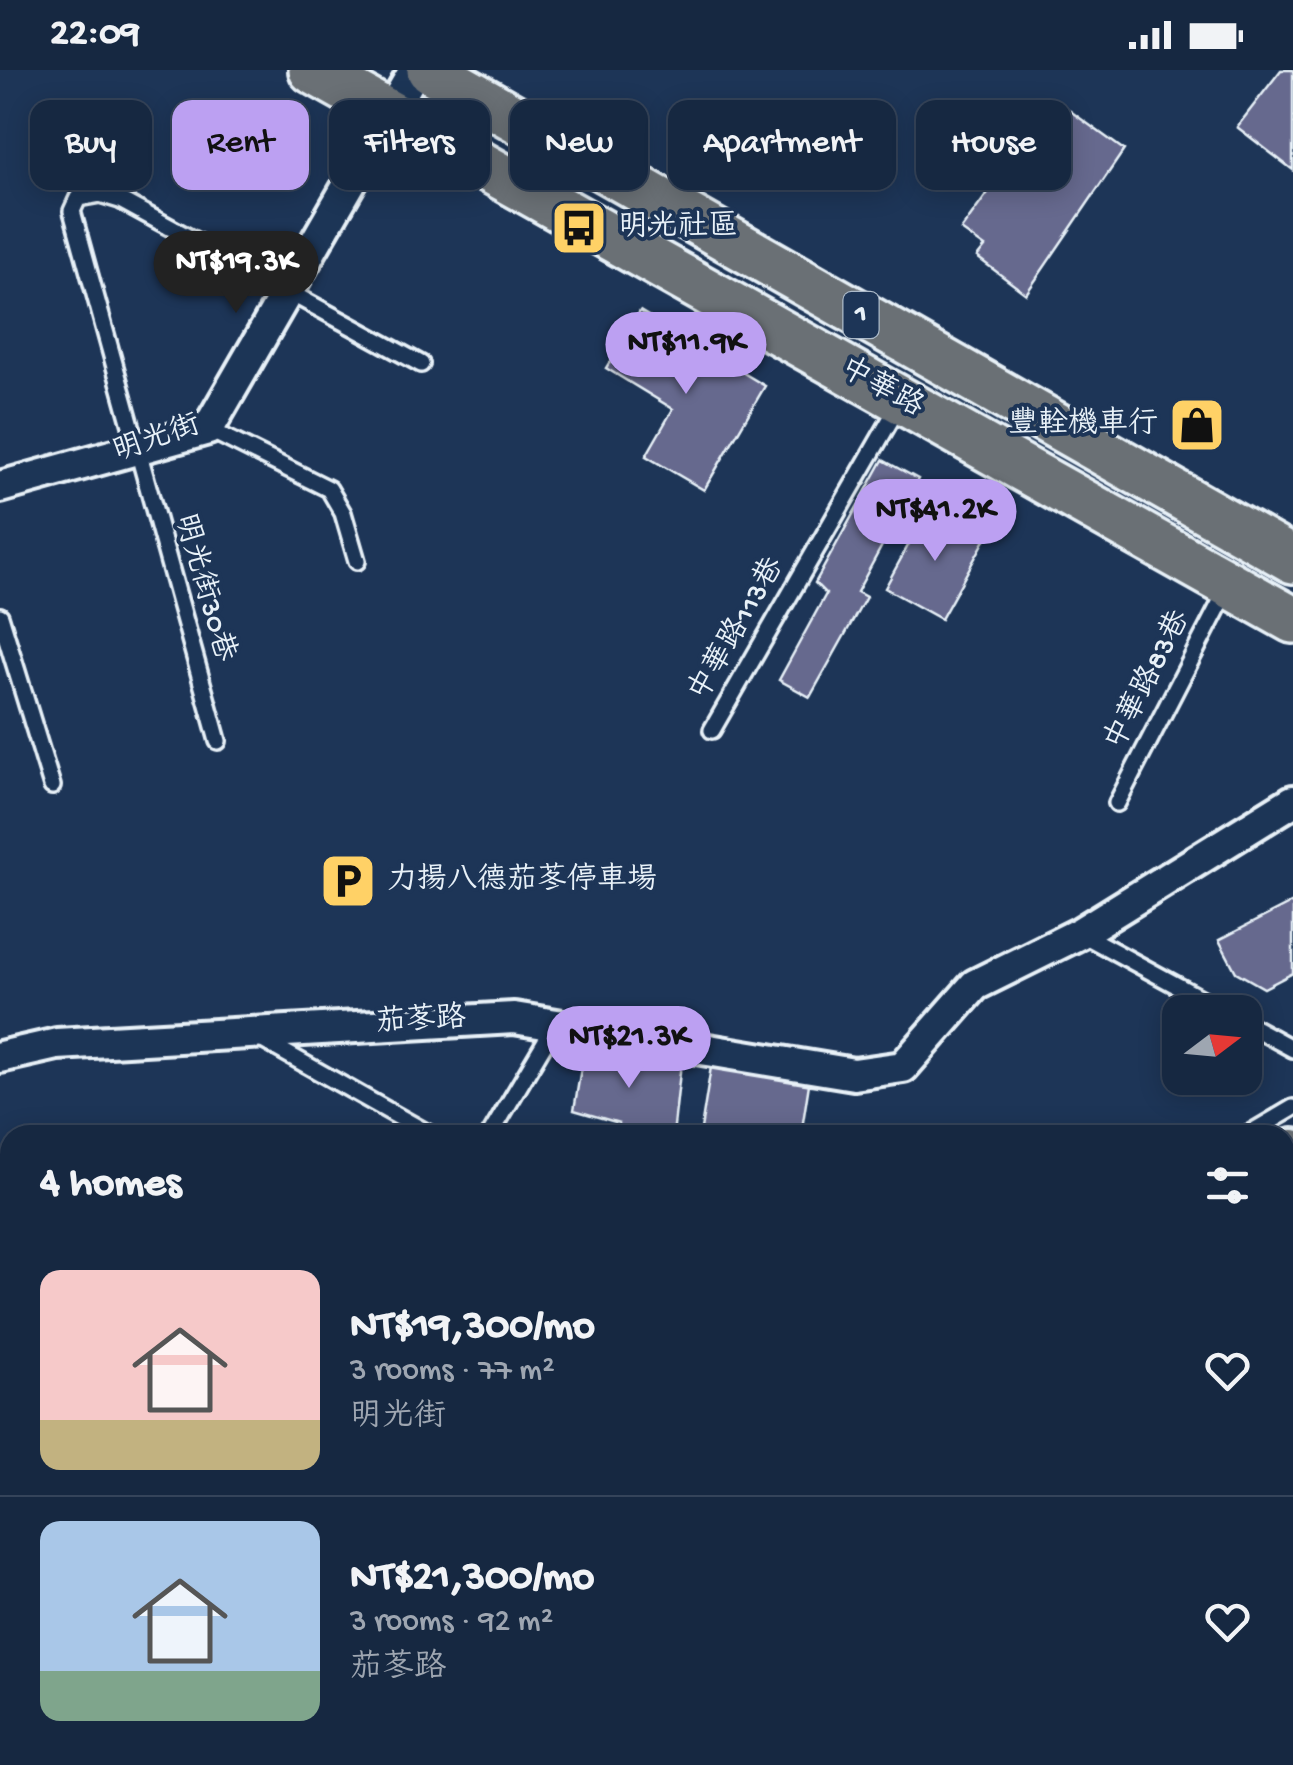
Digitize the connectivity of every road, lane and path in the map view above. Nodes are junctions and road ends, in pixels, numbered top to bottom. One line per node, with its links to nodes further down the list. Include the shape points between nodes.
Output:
1 (312, 70): 4 (main road, 中華路 / 1)
2 (414, 70): 5 (street, 明光街)
3 (430, 70): 14 (main road, 中華路 / 1)
4 (366, 100)
5 (397, 100)
6 (490, 170): 10 (main road, 中華路 / 1)
7 (343, 190): 8 (street, 明光街)
8 (284, 290): 9 (lane); 11 (street, 明光街); 12 (lane, 明光街30巷, via 120,200 86,194 72,211)
9 (421, 364)
10 (902, 400): 16 (main road, 中華路 / 1); 19 (lane, 中華路113巷)
11 (208, 429): 12 (street, 明光街); 15 (lane, via 329,489)
12 (135, 451): 13 (street, 明光街); 20 (lane, 明光街30巷)
13 (0, 487)
14 (1293, 560)
15 (356, 561)
16 (1230, 584): 18 (main road, 中華路 / 1); 23 (lane, 中華路83巷)
17 (0, 616): 21 (lane)
18 (1293, 620)
19 (712, 730)
20 (218, 740)
21 (52, 786)
22 (1293, 801): 24 (street, 茄苳路)
23 (1118, 803)
24 (1080, 933): 25 (lane); 26 (street, 茄苳路, via 975,985 902,1067 854,1074)
25 (1195, 995)
26 (554, 1028): 27 (street, 茄苳路, via 514,1018); 33 (lane)
27 (247, 1031): 30 (street, 茄苳路, via 57,1044); 32 (lane)
28 (1262, 1032): 29 (lane)
29 (1293, 1049)
30 (0, 1058)
31 (1293, 1108): 34 (lane)
32 (413, 1125)
33 (496, 1125)
34 (1264, 1125)

